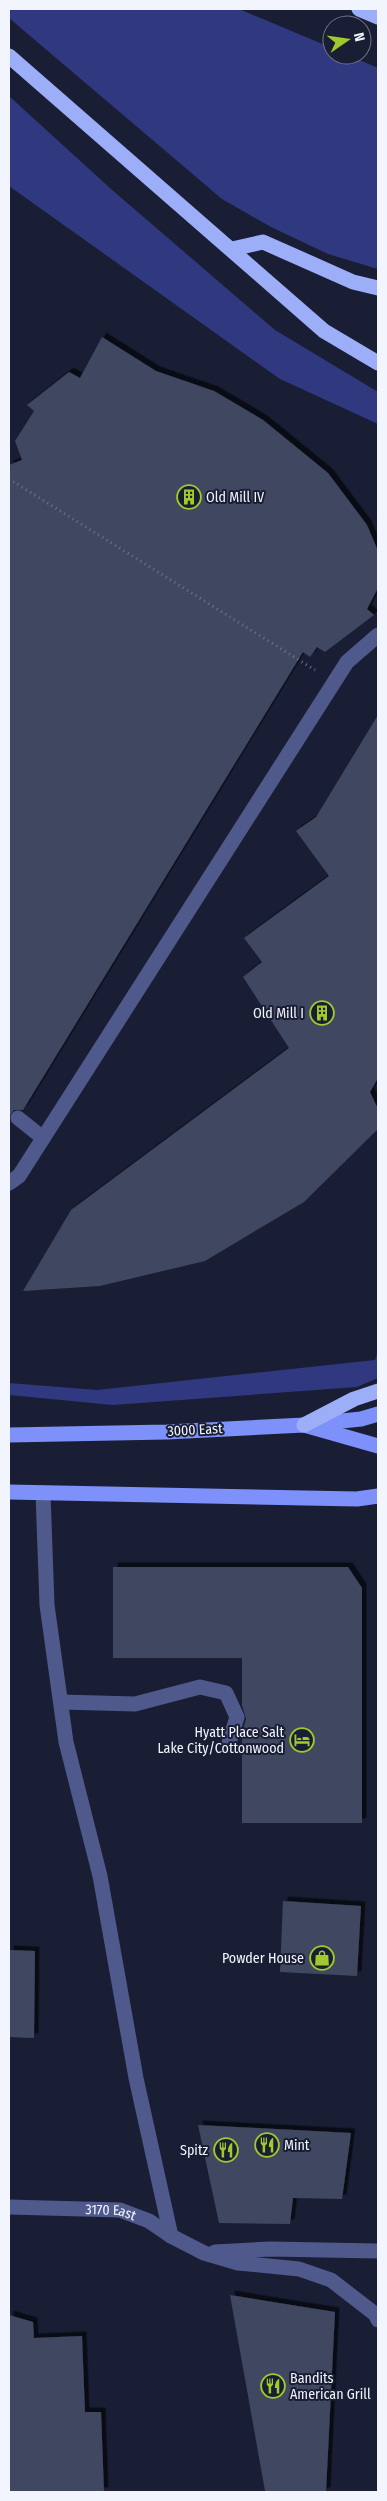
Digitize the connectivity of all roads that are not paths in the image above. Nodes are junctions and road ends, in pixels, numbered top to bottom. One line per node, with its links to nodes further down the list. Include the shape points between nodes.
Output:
1 (359, 9): 2 (highway)
2 (378, 17)
3 (9, 56): 4 (highway)
4 (232, 249): 5 (highway, via 263,242 353,282); 6 (highway, via 324,331)
5 (378, 288)
6 (378, 363)
7 (378, 635): 9 (street, via 347,662)
8 (18, 1118): 9 (street)
9 (43, 1138): 10 (street, via 19,1176)
10 (9, 1184)
11 (378, 1390): 13 (highway)
12 (378, 1414): 13 (main road)
13 (304, 1425): 14 (main road, 3000 East); 15 (main road, 3000 East)
14 (9, 1435)
15 (378, 1446)
16 (9, 1492): 17 (main road)
17 (43, 1493): 18 (main road, via 357,1499); 19 (street, via 47,1605)
18 (378, 1496)
19 (61, 1702): 20 (street, via 135,1704 200,1687 226,1693 237,1717); 22 (street, via 66,1742 100,1876 136,2078)
20 (229, 1743)
21 (9, 2207): 22 (street, 3170 East, via 120,2210 149,2220)
22 (171, 2236): 24 (street, 3170 East)
23 (378, 2251): 24 (street, via 270,2249)
24 (204, 2253): 25 (street, 3170 East, via 238,2263 299,2269 331,2280 375,2314)
25 (378, 2320)

